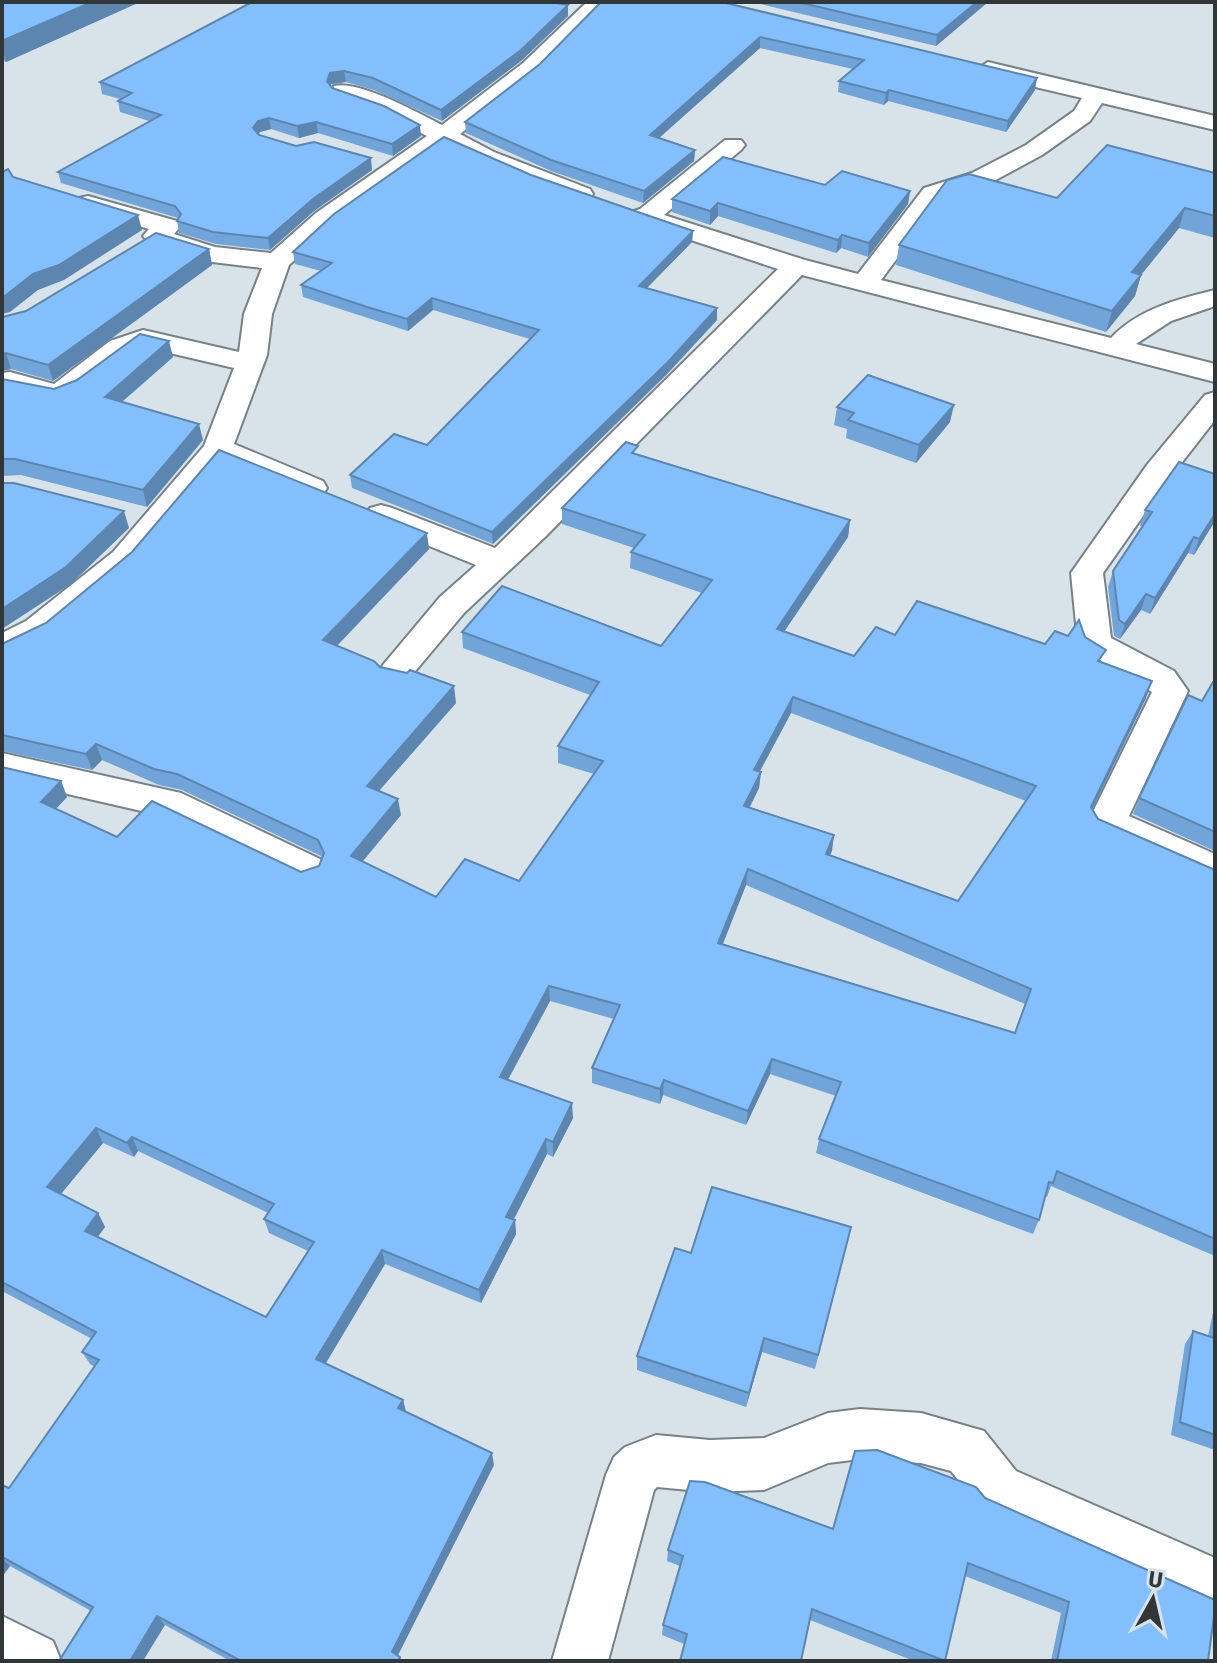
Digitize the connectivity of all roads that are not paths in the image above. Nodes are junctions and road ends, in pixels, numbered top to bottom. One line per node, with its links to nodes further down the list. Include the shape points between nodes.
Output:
1 (585, 7): 6 (street, via 520,78)
2 (972, 65): 4 (street)
3 (342, 91): 6 (street)
4 (1095, 96): 5 (street); 14 (street, via 1082,116 1034,150 981,178 933,193)
5 (1215, 123)
6 (444, 134): 9 (street); 11 (street, via 486,157)
7 (733, 145): 11 (street)
8 (370, 159): 9 (street)
9 (397, 167): 12 (street, via 325,218)
10 (72, 198): 12 (street, via 169,226 144,243)
11 (646, 217): 13 (street)
12 (277, 262): 17 (street, via 258,314)
13 (796, 266): 14 (street); 24 (street)
14 (864, 284): 16 (street)
15 (1215, 298): 16 (street, via 1131,329)
16 (1117, 349): 18 (street)
17 (250, 363): 19 (street, via 143,338 129,341 57,394); 21 (street)
18 (1215, 373)
19 (2, 382)
20 (1215, 401): 29 (street, via 1087,573 1095,644 1162,680 1170,691 1107,822)
21 (218, 448): 23 (street); 24 (street)
22 (126, 514): 23 (street)
23 (156, 522): 25 (street, via 124,559 38,629)
24 (497, 561): 26 (street)
25 (2, 648)
26 (395, 673)
27 (2, 766): 28 (street, via 168,803)
28 (306, 870)
29 (1215, 871)
30 (1215, 1585): 33 (street, via 998,1489 966,1449 921,1438 860,1434 828,1438 764,1464 643,1465 632,1475)
31 (2, 1643): 32 (street)
32 (33, 1661)
33 (580, 1661)

